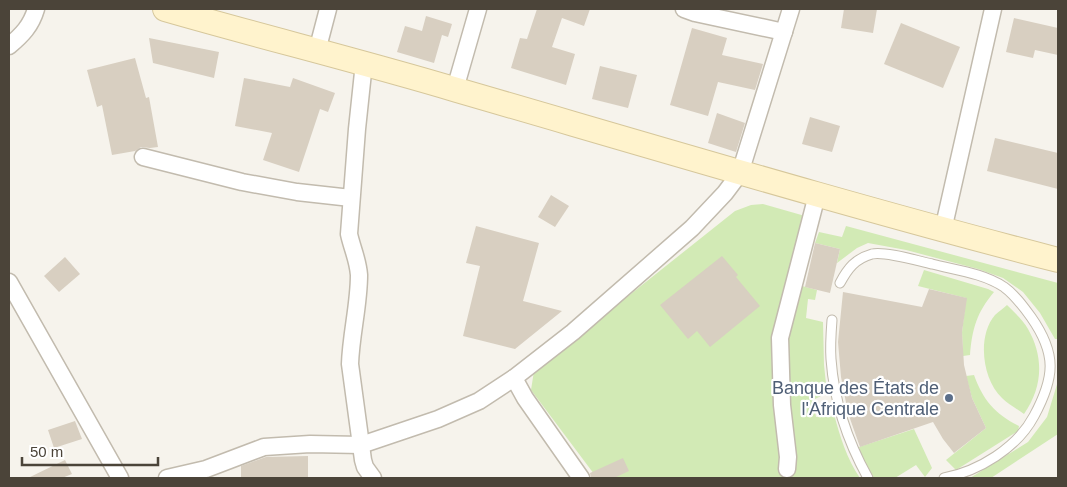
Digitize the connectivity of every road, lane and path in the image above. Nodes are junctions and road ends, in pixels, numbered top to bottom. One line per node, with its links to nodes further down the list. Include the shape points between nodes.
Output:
1 (36, 9): 9 (street, via 24,34)
2 (328, 9): 10 (street)
3 (478, 9): 12 (street)
4 (684, 9): 8 (street)
5 (791, 9): 8 (street)
6 (993, 9): 17 (street)
7 (174, 10): 10 (street)
8 (784, 32): 14 (street)
9 (9, 46)
10 (317, 51): 11 (street)
11 (364, 64): 12 (street); 16 (street)
12 (455, 89): 14 (street)
13 (144, 157): 16 (street, via 242,182)
14 (740, 173): 15 (street); 23 (street, via 692,228)
15 (817, 195): 17 (street); 25 (street, via 780,338)
16 (351, 198): 24 (street, via 349,234 359,275 350,364)
17 (943, 230): 18 (street)
18 (1058, 260)
19 (9, 282): 27 (street)
20 (840, 284): 22 (lane, via 848,268 874,253 904,257 985,278 1004,287 1021,302)
21 (832, 320): 31 (lane, via 831,359 836,391 845,428)
22 (1054, 352): 32 (lane, via 1044,396 1015,443 970,471)
23 (514, 378): 24 (street, via 479,401 438,419); 30 (street)
24 (361, 445): 26 (street, via 264,447); 29 (street, via 365,467)
25 (787, 469)
26 (206, 473): 28 (street)
27 (120, 478)
28 (167, 478)
29 (373, 478)
30 (582, 478)
31 (868, 478)
32 (944, 478)

